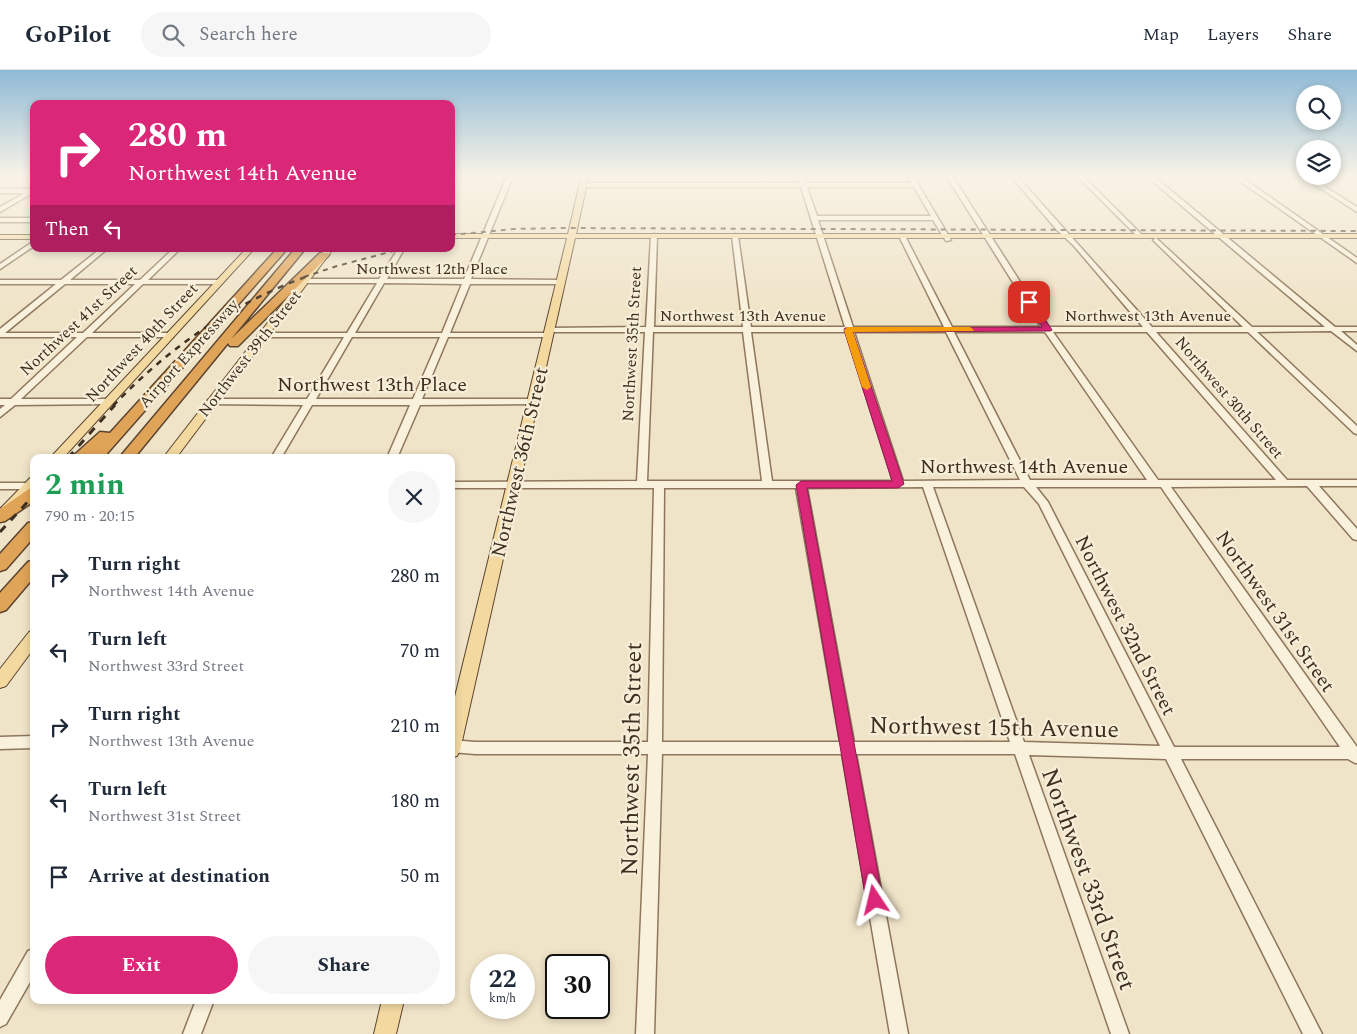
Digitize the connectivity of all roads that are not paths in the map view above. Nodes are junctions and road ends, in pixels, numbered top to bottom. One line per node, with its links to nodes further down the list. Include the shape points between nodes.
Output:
1 (492, 219): 18 (street)
2 (575, 219): 19 (main road, Northwest 36th Street)
3 (813, 219): 22 (street)
4 (936, 219): 24 (street)
5 (976, 219): 25 (street, Northwest 31st Street)
6 (1051, 219): 26 (street, Northwest 30th Street)
7 (1123, 219): 13 (street)
8 (1200, 219): 27 (street)
9 (1298, 219): 28 (street)
10 (0, 220): 11 (street)
11 (30, 220)
12 (455, 236): 18 (main road)
13 (1140, 236): 14 (main road); 26 (main road); 30 (main road)
14 (1186, 236): 27 (main road); 31 (main road)
15 (1357, 236): 28 (main road)
16 (0, 237): 17 (main road)
17 (30, 237)
18 (484, 238): 19 (main road); 29 (main road); 45 (street)
19 (571, 238): 20 (main road); 50 (main road, Northwest 36th Street)
20 (654, 238): 21 (main road); 53 (street, Northwest 35th Street)
21 (736, 238): 22 (main road); 51 (street)
22 (819, 238): 23 (main road); 54 (street)
23 (903, 238): 24 (main road); 55 (street, Northwest 32nd Street)
24 (946, 238): 25 (main road)
25 (988, 238): 26 (main road); 56 (street, Northwest 31st Street)
26 (1068, 238): 30 (main road); 57 (street, Northwest 30th Street)
27 (1223, 238): 28 (main road); 31 (main road); 52 (street)
28 (1325, 238): 32 (main road); 41 (street)
29 (455, 240)
30 (1105, 240): 31 (main road)
31 (1156, 240): 58 (street)
32 (1357, 240)
33 (30, 246): 42 (street)
34 (100, 252): 43 (street)
35 (174, 252): 47 (street, Northwest 41st Street)
36 (247, 252): 48 (main road, Northwest 40th Street)
37 (279, 252): 69 (highway, Airport Expressway)
38 (298, 252): 68 (highway, Airport Expressway)
39 (326, 252): 44 (main road, Northwest 39th Street); 68 (highway, via 243,335)
40 (399, 252): 49 (street)
41 (1357, 261)
42 (0, 267)
43 (62, 281): 46 (street); 47 (street); 61 (street)
44 (304, 281): 49 (street, Northwest 12th Place); 64 (main road, Northwest 39th Street)
45 (468, 281): 49 (street, Northwest 12th Place); 50 (street, Northwest 12th Place); 66 (street)
46 (0, 282)
47 (141, 282): 48 (street); 62 (street, Northwest 41st Street)
48 (218, 282): 63 (main road, Northwest 40th Street)
49 (380, 282): 65 (street)
50 (560, 282): 60 (main road, Northwest 36th Street)
51 (748, 329): 53 (street, Northwest 13th Avenue); 54 (street, Northwest 13th Avenue); 92 (street)
52 (1333, 329): 58 (street, Northwest 13th Avenue); 59 (street, Northwest 13th Avenue); 67 (street)
53 (649, 330): 60 (street, Northwest 13th Avenue); 90 (street, Northwest 35th Street)
54 (848, 330): 55 (street, Northwest 13th Avenue); 93 (street)
55 (949, 330): 56 (street, Northwest 13th Avenue); 95 (street, Northwest 32nd Street)
56 (1048, 330): 57 (street, Northwest 13th Avenue); 96 (street, Northwest 31st Street)
57 (1150, 330): 58 (street, Northwest 13th Avenue); 86 (street, Northwest 30th Street)
58 (1250, 330): 78 (street)
59 (1357, 330)
60 (549, 332): 66 (street, Northwest 13th Avenue); 76 (main road, Northwest 36th Street)
61 (0, 334): 62 (street)
62 (85, 335): 63 (street); 71 (street, Northwest 41st Street)
63 (170, 335): 72 (main road, Northwest 40th Street)
64 (262, 335): 65 (street, Northwest 13th Avenue); 73 (main road, Northwest 39th Street)
65 (349, 335): 66 (street, Northwest 13th Avenue); 74 (street)
66 (445, 335): 75 (street)
67 (1357, 349)
68 (202, 367): 82 (highway, Airport Expressway)
69 (156, 388): 80 (highway); 81 (highway, Airport Expressway)
70 (0, 402): 71 (street)
71 (13, 402): 72 (street); 77 (street, Northwest 41st Street)
72 (107, 402): 79 (main road, Northwest 40th Street)
73 (210, 402): 74 (street, Northwest 13th Place); 83 (main road, Northwest 39th Street)
74 (309, 402): 75 (street, Northwest 13th Place); 84 (street)
75 (416, 402): 76 (street, Northwest 13th Place); 85 (street)
76 (533, 402): 89 (main road, Northwest 36th Street)
77 (0, 414)
78 (1357, 431)
79 (60, 454)
80 (83, 454)
81 (98, 454)
82 (129, 454)
83 (172, 454)
84 (278, 454)
85 (394, 454)
86 (1284, 483): 87 (street, Northwest 14th Avenue); 96 (street, Northwest 14th Avenue)
87 (1310, 483): 88 (street, Northwest 14th Avenue); 104 (street)
88 (1357, 483)
89 (513, 484): 90 (street, Northwest 14th Avenue); 97 (street, Northwest 14th Avenue); 110 (main road, Northwest 36th Street)
90 (642, 484): 91 (street, Northwest 14th Avenue)
91 (659, 484): 92 (street, Northwest 14th Avenue); 114 (street, Northwest 35th Street)
92 (767, 484): 98 (street, Northwest 14th Avenue)
93 (898, 484): 94 (street, Northwest 14th Avenue); 98 (street, Northwest 14th Avenue)
94 (927, 484): 95 (street, Northwest 14th Avenue); 116 (street, Northwest 33rd Street)
95 (1027, 484): 96 (street, Northwest 14th Avenue); 117 (street, Northwest 32nd Street, via 1043,502)
96 (1160, 484): 118 (street, Northwest 31st Street)
97 (455, 485)
98 (801, 485): 115 (street)
99 (0, 486): 100 (street)
100 (30, 487)
101 (30, 489): 102 (highway)
102 (0, 517)
103 (30, 531): 105 (highway)
104 (1357, 536)
105 (0, 565)
106 (30, 571): 107 (highway)
107 (0, 605)
108 (30, 641): 109 (main road)
109 (0, 681)
110 (455, 734)
111 (30, 742): 112 (street)
112 (0, 743)
113 (455, 747): 114 (street, Northwest 15th Avenue)
114 (655, 747): 115 (street, Northwest 15th Avenue); 125 (street, Northwest 35th Street)
115 (847, 747): 116 (street, Northwest 15th Avenue); 126 (street)
116 (1018, 748): 117 (street, Northwest 15th Avenue); 127 (street, Northwest 33rd Street)
117 (1171, 753): 118 (street, Northwest 15th Avenue); 128 (street, Northwest 32nd Street)
118 (1356, 755)
119 (30, 964): 122 (street)
120 (204, 1004): 123 (street)
121 (392, 1004): 124 (main road)
122 (0, 1018)
123 (192, 1034)
124 (385, 1034)
125 (645, 1034)
126 (899, 1034)
127 (1120, 1034)
128 (1313, 1034)

